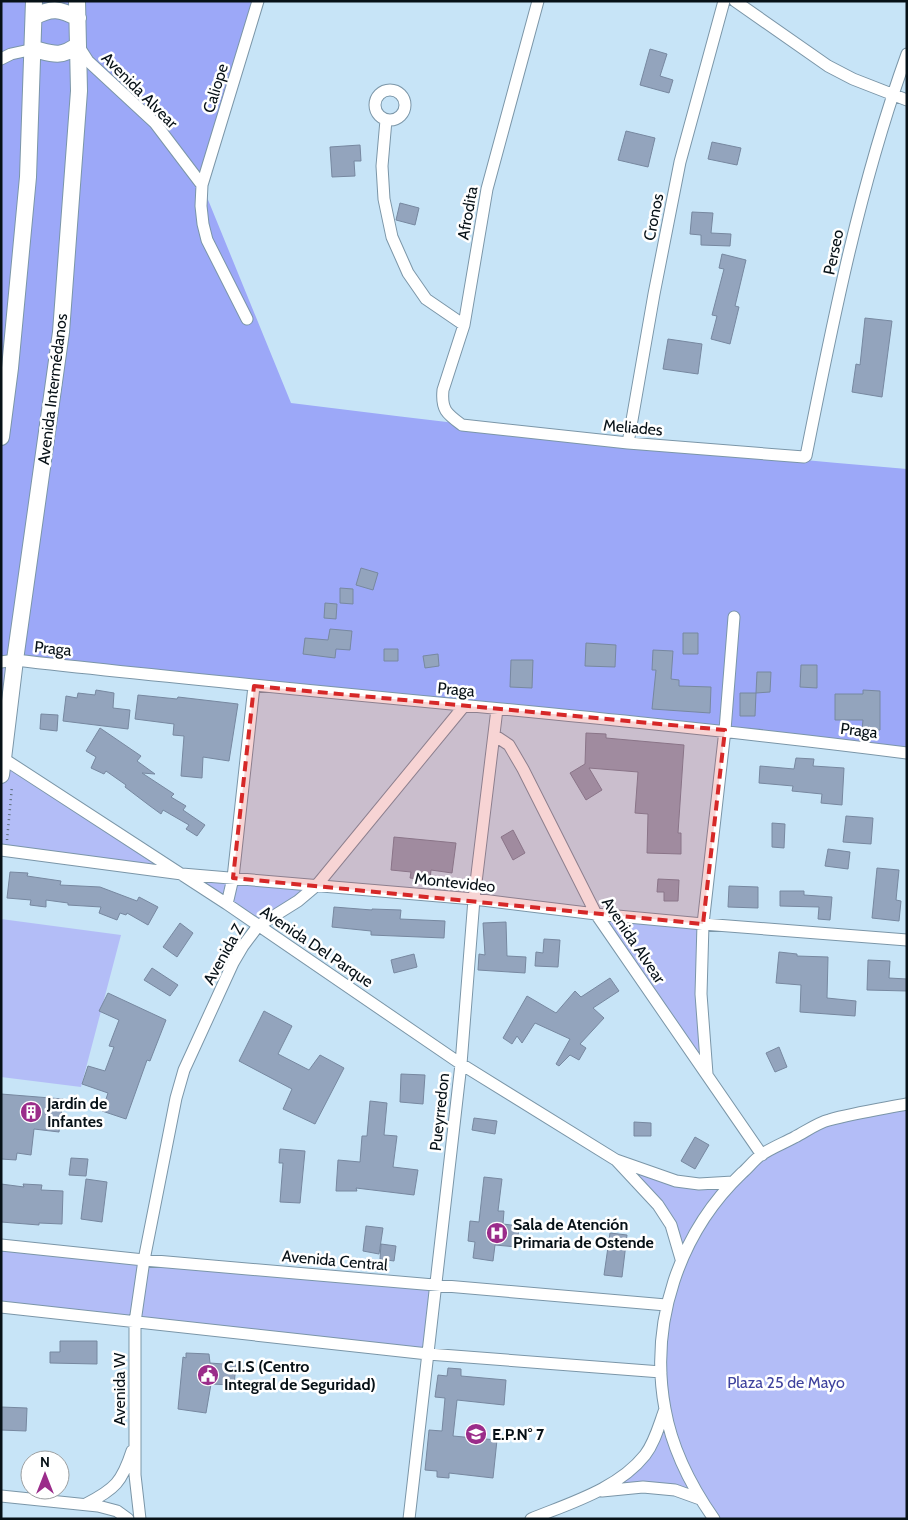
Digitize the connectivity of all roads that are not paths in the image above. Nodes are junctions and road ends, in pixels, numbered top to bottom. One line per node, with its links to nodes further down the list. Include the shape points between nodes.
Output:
1 (77, 1): 7 (main road, Avenida Intermédanos)
2 (258, 1): 15 (street, Caliope)
3 (538, 1): 17 (street, Afrodita, via 487,189)
4 (724, 1): 20 (street, Cronos, via 680,162)
5 (735, 1): 12 (street, via 828,66)
6 (34, 9): 7 (main road, via 57,10); 9 (main road)
7 (78, 18): 8 (main road, Avenida Intermédanos)
8 (78, 45): 9 (main road, via 67,53 56,54); 15 (street, Avenida Alvear, via 88,61 155,123); 23 (main road, Avenida Intermédanos, via 79,91 60,332)
9 (34, 49): 11 (street); 19 (main road, via 28,177)
10 (907, 54): 12 (street, Perseo)
11 (1, 59)
12 (892, 95): 13 (street); 21 (street, Perseo, via 854,234 806,456)
13 (907, 100)
14 (386, 120): 17 (street, via 382,166 384,199 392,237 408,273 426,299)
15 (202, 185): 16 (street, via 201,206 207,240)
16 (247, 319)
17 (464, 325): 18 (street, Afrodita, via 442,401 447,413)
18 (462, 425): 20 (street, Meliades)
19 (1, 437)
20 (628, 443): 21 (street, Meliades)
21 (801, 458)
22 (734, 617): 27 (street)
23 (8, 661): 24 (street, Praga); 30 (main road, Avenida Intermédanos)
24 (254, 686): 25 (street, Praga); 33 (street)
25 (464, 706): 26 (street, Praga); 34 (street, Avenida Z)
26 (497, 709): 27 (street, Praga); 28 (street, Pueyrredon)
27 (725, 730): 29 (street, Praga); 38 (street)
28 (494, 735): 35 (street, Pueyrredon); 37 (street, Avenida Alvear, via 509,745 523,769)
29 (907, 753)
30 (2, 764): 32 (street, Avenida Del Parque)
31 (1, 850): 32 (street, Montevideo)
32 (182, 874): 33 (street, Montevideo); 36 (street, Avenida Del Parque)
33 (233, 878): 34 (street, Montevideo); 36 (street)
34 (317, 885): 35 (street, Montevideo); 39 (street, Avenida Z)
35 (474, 900): 37 (street, Montevideo); 41 (street, Pueyrredon)
36 (227, 904): 39 (street, Avenida Del Parque)
37 (596, 914): 38 (street, Montevideo); 42 (street, Avenida Alvear)
38 (702, 924): 40 (street, Montevideo); 42 (street, via 701,994)
39 (258, 926): 41 (street, Avenida Del Parque); 49 (street, Avenida Z, via 233,963 184,1070)
40 (907, 940)
41 (460, 1064): 45 (street, Avenida Del Parque); 50 (street, Pueyrredon)
42 (707, 1075): 44 (street, Avenida Alvear)
43 (907, 1104): 44 (street, via 826,1120)
44 (762, 1155): 46 (street)
45 (616, 1160): 46 (street, Avenida Del Parque, via 676,1181 699,1184); 48 (street, Avenida Del Parque, via 658,1205 671,1225)
46 (733, 1182): 48 (street, via 714,1203)
47 (1, 1245): 49 (street, Avenida Central)
48 (682, 1259): 51 (street)
49 (144, 1260): 50 (street, Avenida Central); 53 (street, Avenida W)
50 (436, 1285): 51 (street, Avenida Central); 54 (street, Pueyrredon)
51 (666, 1305): 55 (street)
52 (1, 1307): 53 (street)
53 (135, 1322): 54 (street); 57 (street, Avenida W)
54 (428, 1354): 55 (street); 64 (street, Pueyrredon)
55 (661, 1372): 56 (street)
56 (665, 1409): 58 (street, via 645,1455); 60 (street, via 680,1459)
57 (135, 1439): 61 (street, via 119,1480 107,1493); 63 (street, Avenida W)
58 (600, 1492): 60 (street, via 643,1487 675,1490); 65 (street)
59 (1, 1496): 61 (street)
60 (700, 1499): 66 (street)
61 (85, 1505): 62 (street, via 117,1511)
62 (128, 1519)
63 (140, 1519)
64 (409, 1519)
65 (531, 1519)
66 (714, 1519)

